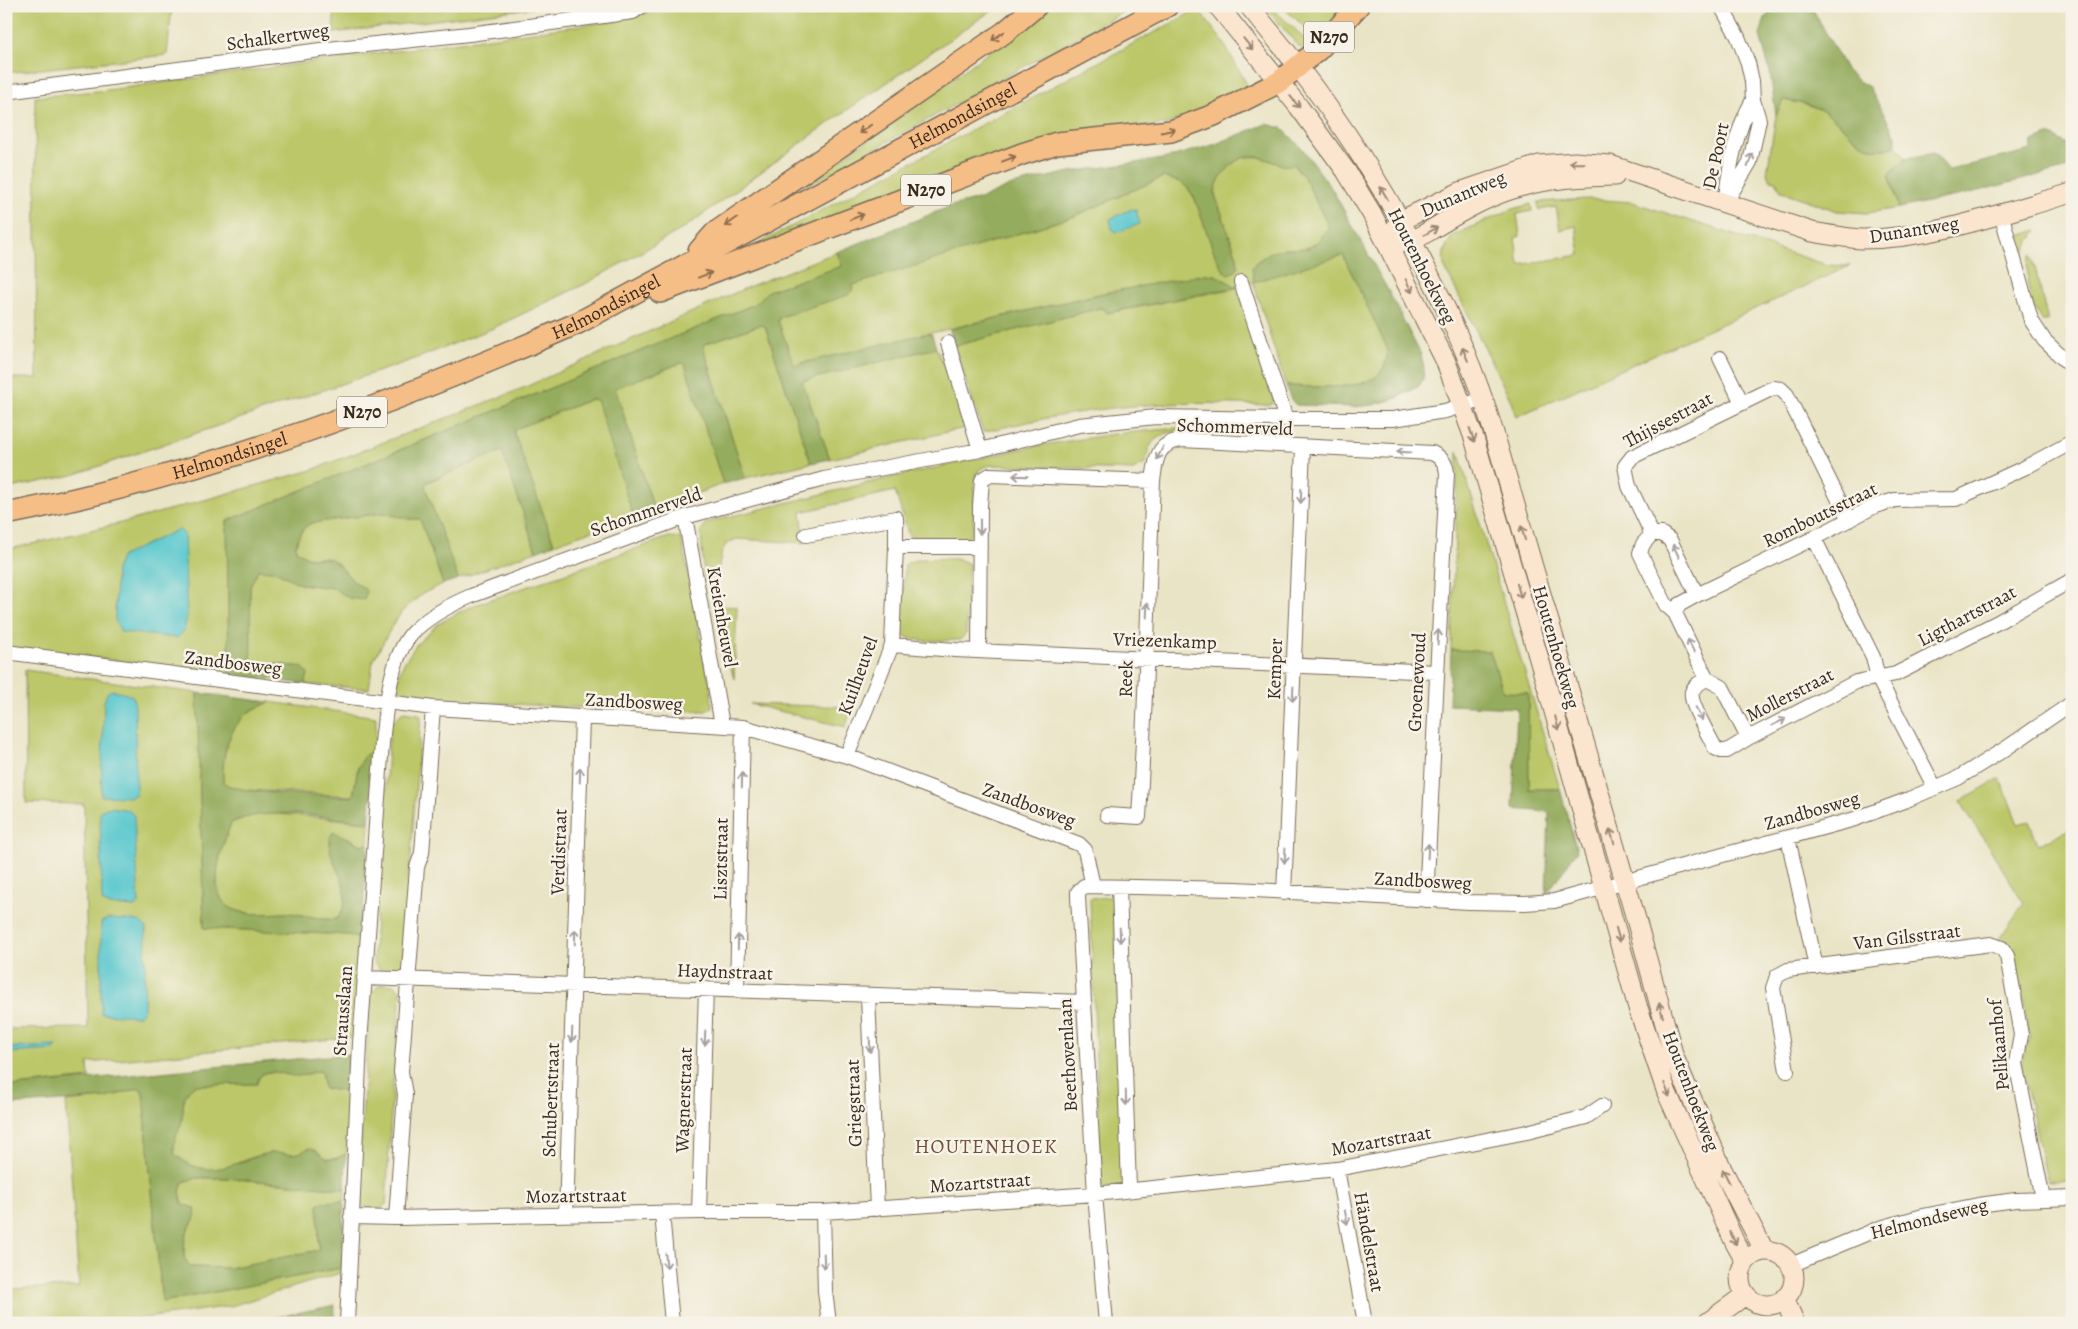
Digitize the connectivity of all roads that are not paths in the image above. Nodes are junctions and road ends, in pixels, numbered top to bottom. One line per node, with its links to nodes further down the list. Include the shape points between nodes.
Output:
1 (642, 6): 10 (street, Schalkertweg, via 633,12)
2 (1036, 6): 18 (main road, N270, one-way to 18, via 1005,32 715,233)
3 (1167, 6): 18 (main road, Helmondsingel / N270)
4 (1218, 6): 9 (street, Houtenhoekweg, one-way to 9)
5 (1249, 6): 8 (street, Houtenhoekweg)
6 (1358, 6): 8 (main road, N270)
7 (1721, 6): 13 (street, De Poort, via 1748,63 1753,100 1743,118 1730,164)
8 (1299, 67): 9 (main road, N270); 15 (street, Houtenhoekweg, one-way to 8, via 1363,160)
9 (1279, 82): 17 (street, Houtenhoekweg, one-way to 17, via 1346,171); 20 (main road, N270, one-way to 9, via 1022,154 1057,143 1171,131 1214,115)
10 (6, 92)
11 (1642, 175): 13 (street, Dunantweg); 15 (street, Dunantweg, one-way to 15, via 1610,165 1575,162 1539,165 1460,192); 16 (street, Dunantweg, one-way to 11, via 1468,209 1512,189 1576,177)
12 (2072, 194): 14 (street, Dunantweg)
13 (1726, 202): 14 (street, Dunantweg, via 1812,232 1860,239 1925,232)
14 (2001, 213): 23 (street, via 2031,320 2044,340)
15 (1400, 221): 16 (street, Houtenhoekweg); 17 (street, Dunantweg)
16 (1411, 242): 17 (street, Dunantweg); 24 (street, Houtenhoekweg, one-way to 16, via 1448,315)
17 (1385, 243): 26 (street, Houtenhoekweg, one-way to 26, via 1446,362)
18 (688, 265): 20 (main road, Helmondsingel / N270)
19 (1241, 282): 27 (street, Schommerveld)
20 (578, 324): 33 (main road, Helmondsingel / N270, via 491,362 237,455 140,483)
21 (948, 343): 30 (street)
22 (1720, 358): 25 (street, Thijssestraat)
23 (2072, 368)
24 (1484, 399): 26 (street, Schommerveld); 63 (street, Houtenhoekweg, one-way to 24)
25 (1742, 403): 35 (street, Thijssestraat, via 1773,388 1781,389 1787,395); 36 (street, Thijssestraat, via 1632,457 1625,466 1629,486)
26 (1462, 406): 27 (street, Schommerveld, via 1393,419); 66 (street, Houtenhoekweg, one-way to 66)
27 (1286, 419): 30 (street, Schommerveld, via 1156,416 1079,425)
28 (2072, 442): 35 (street, Romboutsstraat, via 1956,499 1895,500)
29 (1303, 448): 31 (street, Schommerveld, one-way to 29, via 1444,461 1432,454); 32 (street, Schommerveld, one-way to 32, via 1171,442 1160,452); 48 (street, Kemper, one-way to 48)
30 (980, 450): 34 (street, Schommerveld, via 824,480)
31 (1446, 467): 49 (street, Groenewoud, one-way to 31)
32 (1154, 481): 40 (street, one-way to 40, via 990,475 982,480); 47 (street, Reek, one-way to 32)
33 (6, 514)
34 (685, 517): 52 (street, Schommerveld, via 448,606 411,634 393,671); 56 (street, Kreienheuvel)
35 (1849, 520): 38 (street, Romboutsstraat)
36 (1652, 534): 42 (street, one-way to 36, via 1670,540 1662,534); 43 (street, via 1642,544 1640,553 1666,605)
37 (806, 535): 39 (street, via 896,518)
38 (1814, 538): 42 (street, Romboutsstraat); 50 (street, via 1873,658)
39 (896, 547): 40 (street); 44 (street, Kuilheuvel)
40 (980, 547): 45 (street)
41 (2072, 580): 50 (street, Ligthartstraat, via 1896,674)
42 (1697, 595): 43 (street, Romboutsstraat)
43 (1675, 612): 51 (street, one-way to 43)
44 (892, 645): 45 (street, Vriezenkamp); 59 (street, Kuilheuvel)
45 (979, 651): 47 (street, Vriezenkamp)
46 (6, 652): 52 (street, Zandbosweg)
47 (1145, 659): 48 (street, Vriezenkamp); 61 (street, Reek, via 1139,817)
48 (1294, 665): 49 (street, Vriezenkamp); 67 (street, Kemper, one-way to 67)
49 (1436, 672): 68 (street, Groenewoud, one-way to 49)
50 (1878, 678): 58 (street, Mollerstraat, one-way to 50, via 1856,682); 60 (street)
51 (1707, 679): 58 (street, via 1722,687); 58 (street, Mollerstraat, one-way to 58, via 1692,692 1693,702 1715,748 1727,750)
52 (386, 702): 54 (street, Zandbosweg); 71 (street, Strausslaan)
53 (2072, 703): 60 (street, Zandbosweg, via 1990,759)
54 (433, 708): 55 (street, Zandbosweg); 72 (street)
55 (582, 718): 56 (street, Zandbosweg); 73 (street, Verdistraat, one-way to 55)
56 (722, 724): 57 (street, Zandbosweg)
57 (743, 727): 59 (street, Zandbosweg); 75 (street, Lisztstraat, one-way to 57)
58 (1748, 738)
59 (847, 756): 64 (street, Zandbosweg, via 1079,844 1085,850)
60 (1935, 788): 62 (street, Zandbosweg, via 1855,819)
61 (1107, 815)
62 (1788, 838): 63 (street, Zandbosweg); 70 (street)
63 (1626, 882): 66 (street, Zandbosweg); 92 (street, Houtenhoekweg, one-way to 63, via 1722,1169 1674,1057)
64 (1093, 886): 65 (street, Zandbosweg); 77 (street, Beethovenlaan, via 1084,886 1078,892)
65 (1119, 887): 67 (street, Zandbosweg); 81 (street, one-way to 81)
66 (1604, 888): 68 (street, Zandbosweg, via 1554,900 1524,903); 93 (street, Houtenhoekweg, one-way to 93, via 1638,1008 1667,1093)
67 (1284, 893): 68 (street, Zandbosweg)
68 (1426, 900)
69 (2002, 948): 70 (street, Van Gilsstraat, via 1991,944); 84 (street, Pelikaanhof, via 2007,956 2021,1035 2016,1063)
70 (1816, 967): 78 (street, Van Gilsstraat, via 1788,970 1777,976 1773,988)
71 (364, 978): 72 (street, Haydnstraat); 90 (street, Strausslaan)
72 (409, 980): 73 (street, Haydnstraat); 91 (street, via 401,1072 405,1094)
73 (574, 986): 74 (street, Haydnstraat); 89 (street, Schubertstraat, one-way to 89)
74 (706, 989): 75 (street, Haydnstraat); 86 (street, Wagnerstraat, one-way to 86)
75 (737, 991): 76 (street, Haydnstraat)
76 (868, 996): 77 (street, Haydnstraat); 85 (street, Griegstraat, one-way to 85)
77 (1084, 1002): 82 (street, Beethovenlaan)
78 (1787, 1071)
79 (1602, 1106): 80 (street, Mozartstraat, via 1586,1117 1527,1132)
80 (1337, 1169): 81 (street, Mozartstraat); 101 (street, Händelstraat, one-way to 101)
81 (1129, 1189): 82 (street, Mozartstraat)
82 (1095, 1194): 85 (street, Mozartstraat); 100 (street, Beethovenlaan)
83 (2072, 1198): 84 (street, Helmondseweg)
84 (2043, 1199): 94 (street, Helmondseweg, via 1978,1205 1923,1216 1880,1228)
85 (877, 1209): 87 (street, Mozartstraat)
86 (699, 1212): 87 (street, Mozartstraat); 88 (street, Mozartstraat)
87 (823, 1212): 99 (street, one-way to 99)
88 (662, 1213): 89 (street, Mozartstraat); 98 (street, one-way to 98)
89 (566, 1215): 91 (street, Mozartstraat)
90 (351, 1217): 91 (street, Mozartstraat); 97 (street, Strausslaan)
91 (396, 1218)
92 (1764, 1250): 93 (street); 94 (street, via 1781,1254)
93 (1745, 1261): 95 (street, via 1740,1272 1740,1285)
94 (1791, 1265): 96 (street, via 1794,1278 1791,1292)
95 (1745, 1294): 96 (street, via 1757,1303 1769,1305); 102 (street)
96 (1784, 1298): 103 (street)
97 (348, 1323)
98 (672, 1323)
99 (829, 1323)
100 (1106, 1323)
101 (1365, 1323)
102 (1707, 1323)
103 (1795, 1323)

